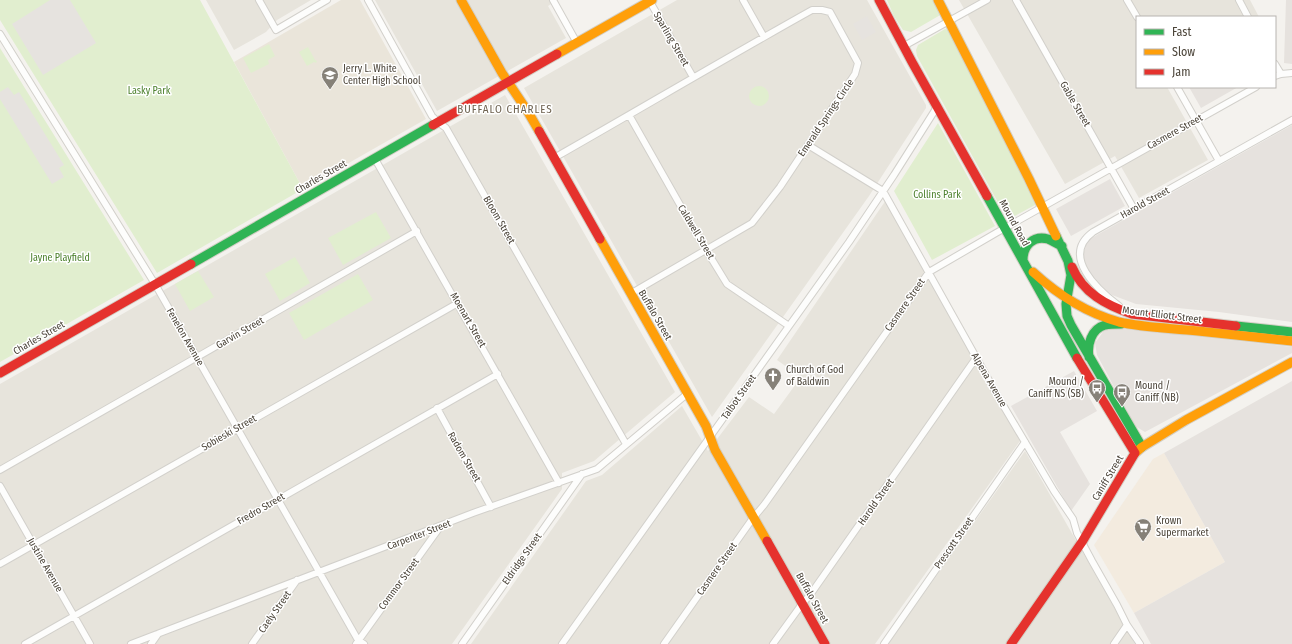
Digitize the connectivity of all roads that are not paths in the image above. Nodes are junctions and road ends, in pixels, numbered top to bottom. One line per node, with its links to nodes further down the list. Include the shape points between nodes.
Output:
1 (259, 0): 2 (street, via 276,30)
2 (327, 0)
3 (368, 0): 31 (street, Bloom Street, via 432,116)
4 (461, 0): 24 (street, Buffalo Street)
5 (553, 0): 19 (street)
6 (650, 0): 19 (street, Charles Street); 23 (street, Sparling Street)
7 (743, 0): 18 (street)
8 (879, 0): 20 (street, Mound Road)
9 (938, 0): 16 (street)
10 (987, 0): 16 (street)
11 (1016, 0): 36 (street, Gable Street)
12 (1127, 0): 14 (street)
13 (1239, 0): 15 (street)
14 (1136, 16)
15 (1247, 16)
16 (950, 22): 20 (street); 38 (street)
17 (0, 34): 47 (street, Fenelon Avenue)
18 (764, 37): 23 (street, Emerald Springs Circle); 32 (street, Emerald Springs Circle, via 812,10 830,12 858,63 855,74)
19 (577, 43): 24 (street, Charles Street)
20 (904, 46): 27 (street, Mound Road)
21 (1292, 73): 22 (street)
22 (1278, 75)
23 (693, 77): 28 (street, Emerald Springs Circle)
24 (509, 82): 31 (street, Charles Street); 33 (street, Buffalo Street)
25 (1178, 88): 30 (street)
26 (1254, 88): 30 (street, Casmere Street)
27 (937, 107): 37 (street, Talbot Street); 40 (street, Mound Road)
28 (629, 116): 33 (street, Emerald Springs Circle); 43 (street, Caldwell Street)
29 (1292, 120): 35 (street, Harold Street)
30 (1196, 121): 35 (street); 36 (street, Casmere Street)
31 (438, 122): 34 (street, Charles Street); 68 (street, Bloom Street, via 446,128)
32 (808, 145): 37 (street, Alpena Avenue); 43 (street, Emerald Springs Circle, via 752,223)
33 (554, 158): 48 (street, Buffalo Street)
34 (375, 159): 41 (street, Moenart Street); 47 (street, Charles Street)
35 (1219, 161): 39 (street, Harold Street)
36 (1112, 168): 38 (street, Casmere Street); 39 (street, Gable Street)
37 (883, 191): 46 (street, Alpena Avenue); 53 (street, Talbot Street)
38 (1043, 207): 40 (street, Casmere Street); 42 (street)
39 (1134, 209): 51 (street, Harold Street, via 1090,234 1083,244 1080,255 1084,270 1094,284 1110,300)
40 (1005, 228): 44 (street, Mound Road); 46 (street, Casmere Street)
41 (417, 231): 50 (street, Moenart Street); 57 (street, Garvin Street)
42 (1062, 246): 44 (street, via 1048,239 1031,241 1024,250); 45 (street)
43 (706, 250): 48 (street, Emerald Springs Circle); 53 (street, Caldwell Street, via 728,284)
44 (1023, 260): 49 (street, Mount Elliott Street, via 1040,280); 69 (street, Mound Road, via 1076,356)
45 (1068, 261): 49 (street, via 1071,275); 51 (street, Mount Elliott Street, via 1080,282 1100,300)
46 (929, 272): 58 (street, Alpena Avenue); 76 (street, Casmere Street)
47 (155, 284): 57 (street, Fenelon Avenue); 61 (street, Charles Street)
48 (630, 294): 63 (street, Buffalo Street)
49 (1067, 297): 52 (street, Mount Elliott Street, via 1098,314); 59 (street, via 1066,310 1069,322)
50 (458, 303): 62 (street, Moenart Street); 65 (street, Sobieski Street)
51 (1132, 314): 55 (street, Mount Elliott Street)
52 (1130, 324): 55 (street, Mount Elliott Street); 59 (street, via 1106,325 1097,331 1089,345)
53 (789, 326): 66 (street, Talbot Street)
54 (1292, 332): 55 (street, Mount Elliott Street)
55 (1278, 335): 56 (street, Mount Elliott Street)
56 (1292, 341)
57 (197, 357): 65 (street, Fenelon Avenue); 70 (street, Garvin Street)
58 (976, 358): 67 (street, Alpena Avenue); 83 (street, Harold Street)
59 (1090, 360): 69 (street)
60 (1292, 362): 69 (street, Caniff Street, via 1186,420)
61 (0, 373)
62 (498, 374): 64 (street, Fredro Street); 72 (street, Moenart Street)
63 (687, 394): 66 (street, Buffalo Street); 68 (street, Carpenter Street)
64 (436, 408): 74 (street, Fredro Street); 75 (street, Radom Street)
65 (238, 428): 74 (street, Fenelon Avenue); 79 (street, Sobieski Street)
66 (710, 437): 76 (street, Buffalo Street); 94 (street, Talbot Street)
67 (1025, 442): 78 (street, Alpena Avenue, via 1073,519); 98 (street, Prescott Street)
68 (626, 444): 71 (street, Carpenter Street, via 597,469)
69 (1138, 450): 78 (street, Caniff Street)
70 (0, 470)
71 (582, 474): 72 (street, Carpenter Street); 93 (street, Eldridge Street)
72 (559, 483): 75 (street, Carpenter Street)
73 (0, 486): 79 (street, Justine Avenue)
74 (278, 499): 81 (street, Fenelon Avenue); 84 (street, Fredro Street)
75 (491, 507): 77 (street, Carpenter Street)
76 (753, 518): 83 (street, Buffalo Street); 95 (street, Casmere Street)
77 (440, 527): 81 (street, Carpenter Street); 87 (street, Commor Street)
78 (1082, 542): 85 (street, Alpena Avenue); 99 (street, Caniff Street)
79 (34, 545): 80 (street, Sobieski Street); 84 (street, Justine Avenue)
80 (0, 564)
81 (319, 572): 82 (street, Carpenter Street); 87 (street, Fenelon Avenue)
82 (297, 580): 86 (street, Carpenter Street); 92 (street, Caely Street)
83 (802, 604): 96 (street, Harold Street); 97 (street, Buffalo Street)
84 (74, 616): 88 (street, Fredro Street); 89 (street, Justine Avenue)
85 (1127, 625): 100 (street); 101 (street, Alpena Avenue)
86 (158, 634): 90 (street, Carpenter Street); 91 (street)
87 (359, 643)
88 (25, 644)
89 (90, 644)
90 (131, 644)
91 (151, 644)
92 (252, 644)
93 (462, 644)
94 (562, 644)
95 (664, 644)
96 (773, 644)
97 (825, 644)
98 (884, 644)
99 (1011, 644)
100 (1114, 644)
101 (1140, 644)

